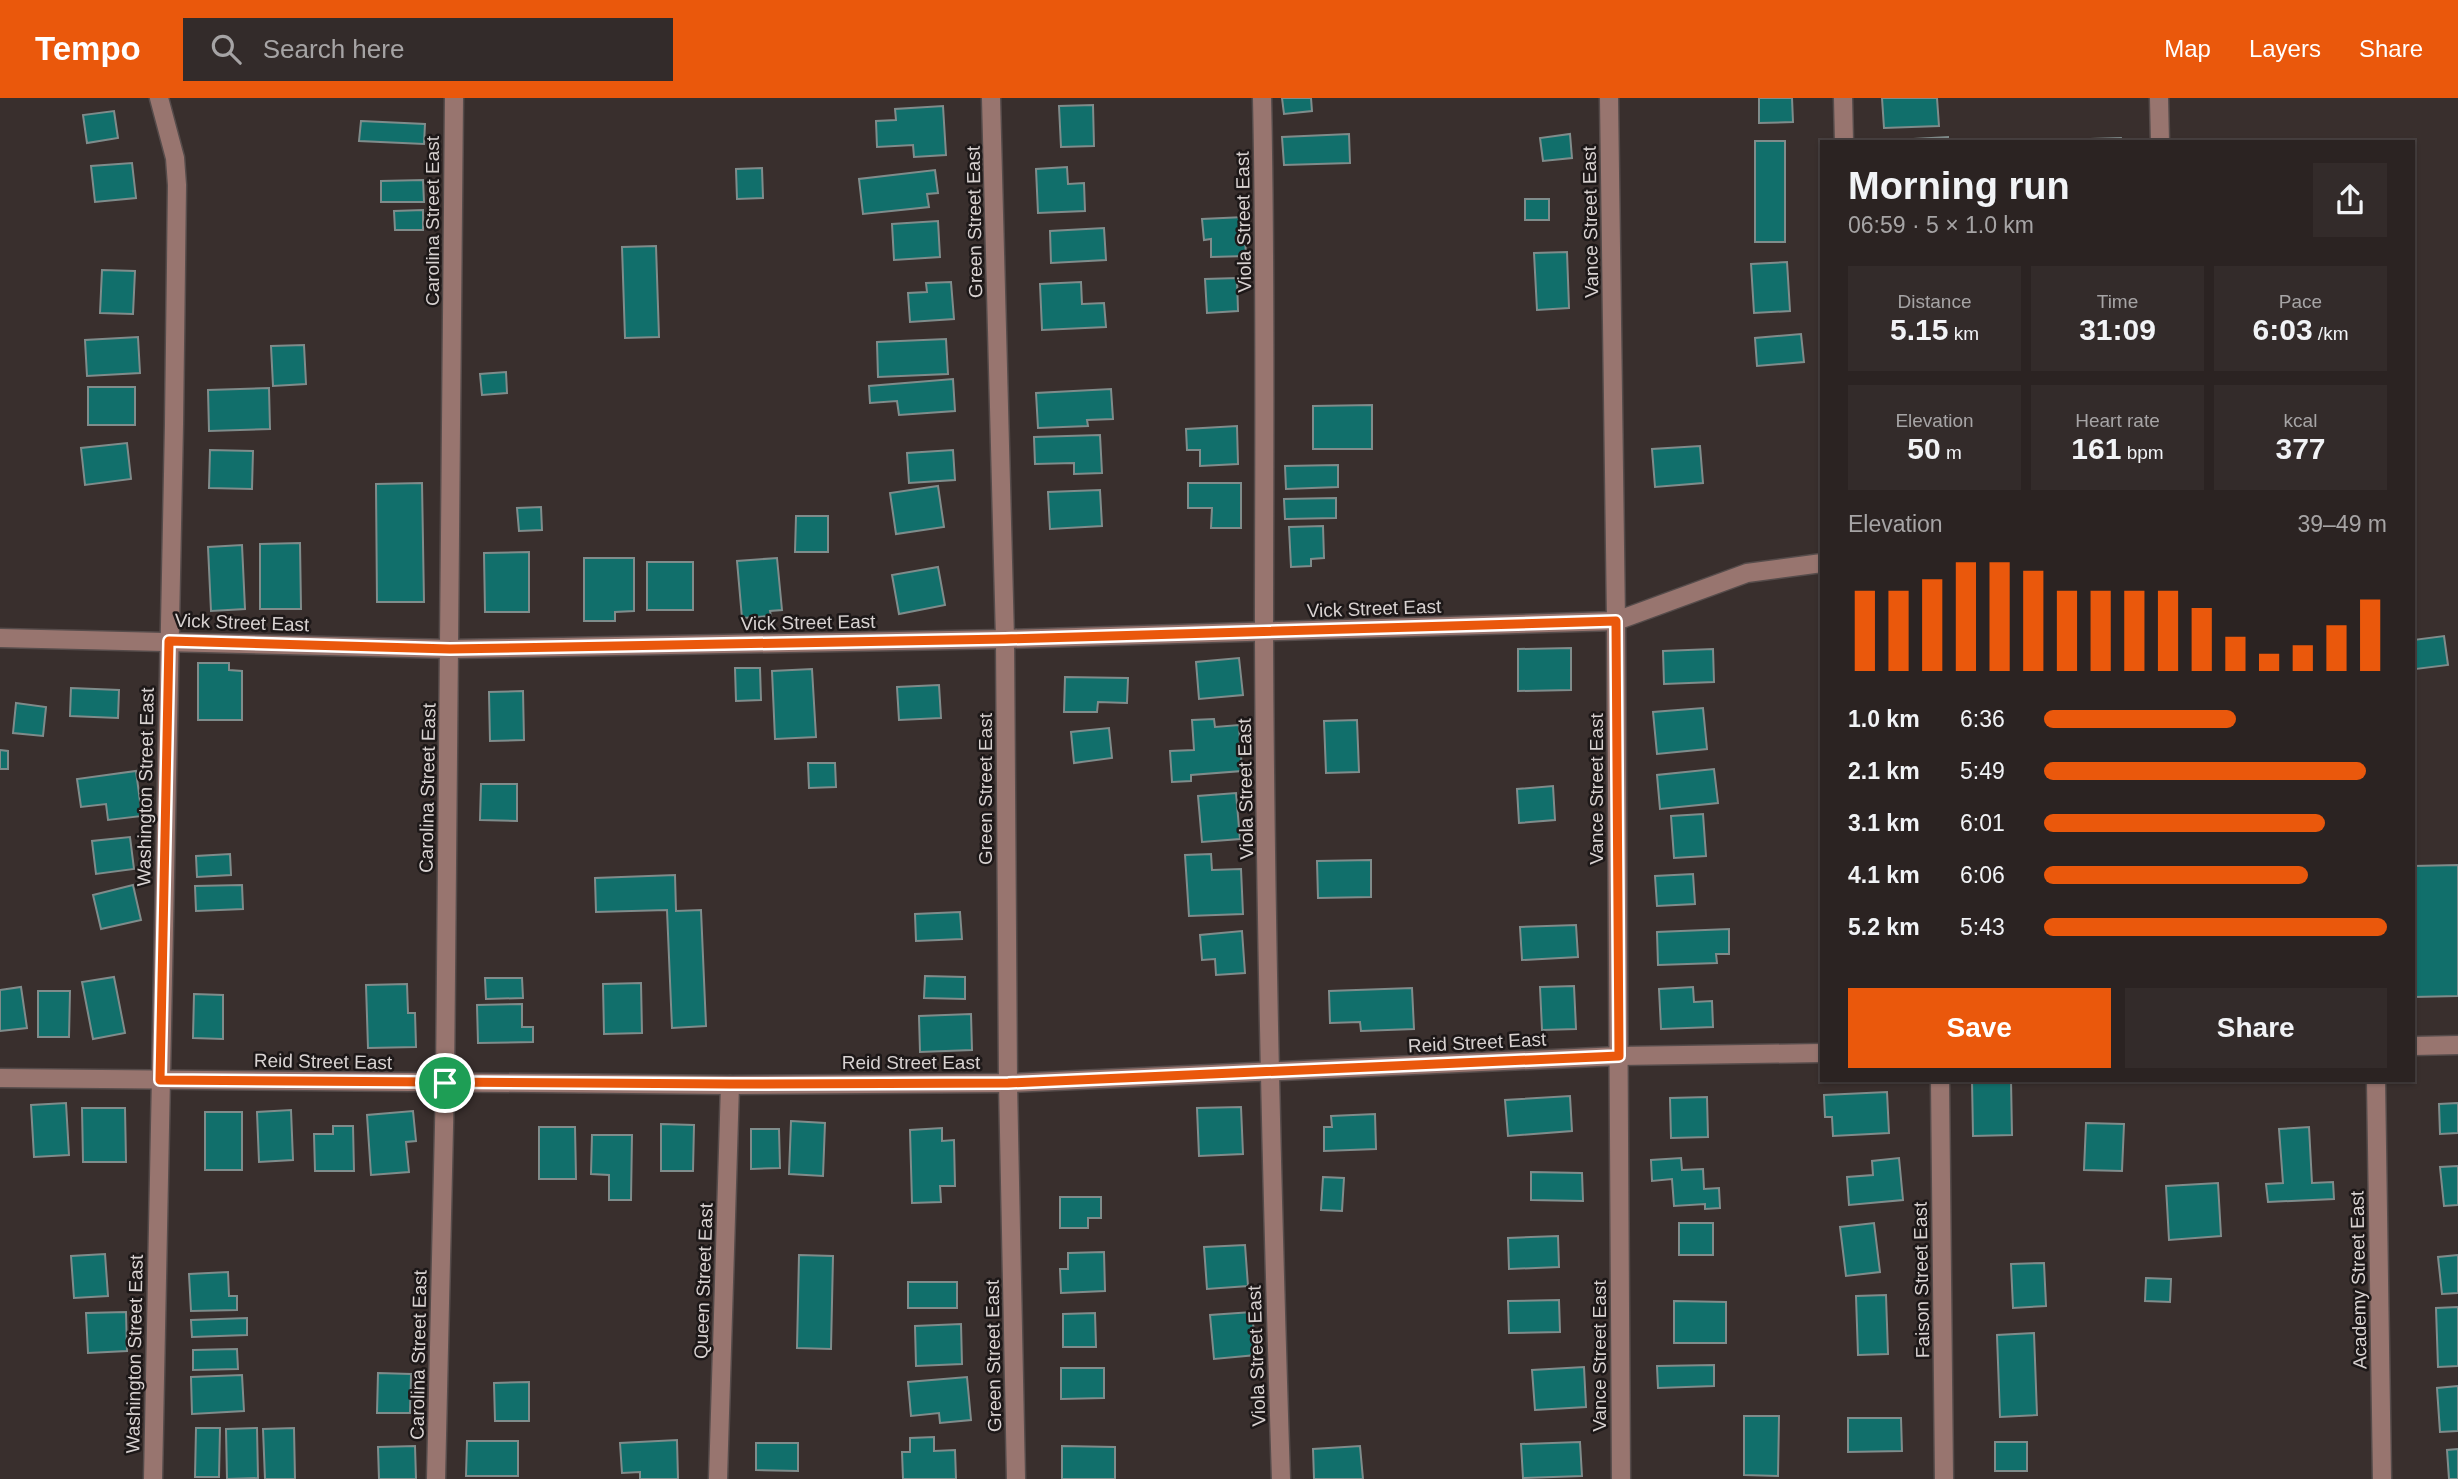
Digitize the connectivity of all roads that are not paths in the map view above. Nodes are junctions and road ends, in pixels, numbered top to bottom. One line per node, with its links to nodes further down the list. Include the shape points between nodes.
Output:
1 (159, 98): 15 (street, Washington Street East, via 175,158 177,185)
2 (454, 98): 16 (street, Carolina Street East)
3 (992, 98): 14 (street, Green Street East)
4 (1262, 98): 12 (street, Viola Street East)
5 (1609, 98): 11 (street, Vance Street East)
6 (1843, 98): 8 (street)
7 (2159, 98): 9 (street)
8 (1844, 140)
9 (2160, 140)
10 (1820, 563): 11 (street, Vick Street East, via 1747,573)
11 (1616, 621): 12 (street, Vick Street East); 20 (street, Vance Street East)
12 (1264, 632): 14 (street, Vick Street East); 21 (street, Viola Street East)
13 (0, 638): 15 (street, Vick Street East)
14 (1005, 639): 16 (street, Vick Street East); 27 (street, Green Street East)
15 (169, 641): 16 (street, Vick Street East); 23 (street, Washington Street East)
16 (450, 649): 26 (street, Carolina Street East)
17 (2458, 1045): 18 (street)
18 (2415, 1046)
19 (1820, 1053): 20 (street, Reid Street East)
20 (1619, 1056): 21 (street, Reid Street East); 34 (street, Vance Street East)
21 (1269, 1073): 27 (street, Reid Street East); 33 (street, Viola Street East)
22 (0, 1078): 23 (street, Reid Street East)
23 (160, 1080): 26 (street, Reid Street East); 29 (street, Washington Street East)
24 (1940, 1082): 35 (street, Faison Street East)
25 (2376, 1082): 36 (street, Academy Street East)
26 (445, 1083): 28 (street, Reid Street East); 30 (street, Carolina Street East)
27 (1008, 1083): 28 (street, Reid Street East); 32 (street, Green Street East)
28 (730, 1084): 31 (street, Queen Street East)
29 (153, 1479)
30 (436, 1479)
31 (718, 1479)
32 (1016, 1479)
33 (1281, 1479)
34 (1621, 1479)
35 (1944, 1479)
36 (2382, 1479)

